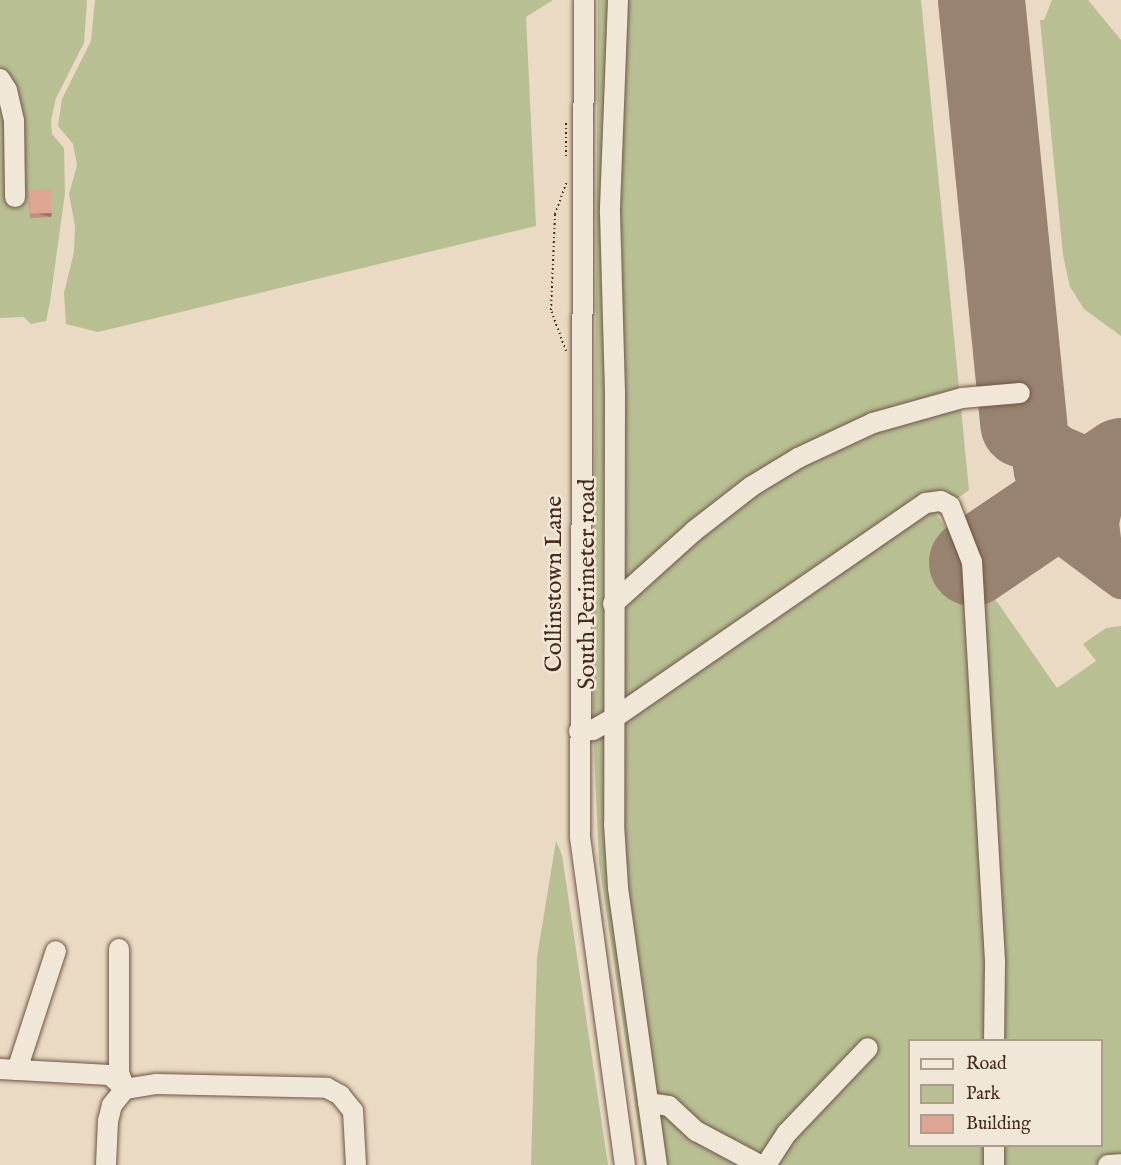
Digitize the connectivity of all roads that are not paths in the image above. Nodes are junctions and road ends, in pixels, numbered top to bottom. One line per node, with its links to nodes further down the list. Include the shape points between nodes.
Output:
1 (584, 0): 8 (street, Collinstown Lane)
2 (618, 0): 6 (street, South Perimeter road, via 610,201 615,393)
3 (0, 80): 4 (street, via 7,90 14,121)
4 (15, 196)
5 (1020, 393): 6 (street, via 962,398 873,423 798,458 752,486 694,531)
6 (613, 604): 7 (street, South Perimeter road)
7 (614, 718): 8 (street, via 593,730); 11 (street, via 926,503 941,501 951,506 972,562 994,963); 15 (street, South Perimeter road, via 618,888)
8 (579, 730): 20 (street, Collinstown Lane, via 580,837)
9 (119, 949): 14 (street, via 119,1073)
10 (56, 951): 13 (street)
11 (994, 1039)
12 (868, 1048): 23 (street, via 787,1133)
13 (9, 1069): 14 (street, via 110,1075)
14 (125, 1089): 18 (street, via 109,1114); 19 (street, via 157,1084 327,1088 340,1095 353,1111)
15 (648, 1103): 21 (street, South Perimeter road); 22 (street, via 669,1106 696,1131)
16 (994, 1147): 24 (street)
17 (1121, 1164): 25 (street)
18 (106, 1165)
19 (356, 1165)
20 (625, 1165)
21 (657, 1165)
22 (760, 1165)
23 (766, 1165)
24 (994, 1165)
25 (1108, 1165)

